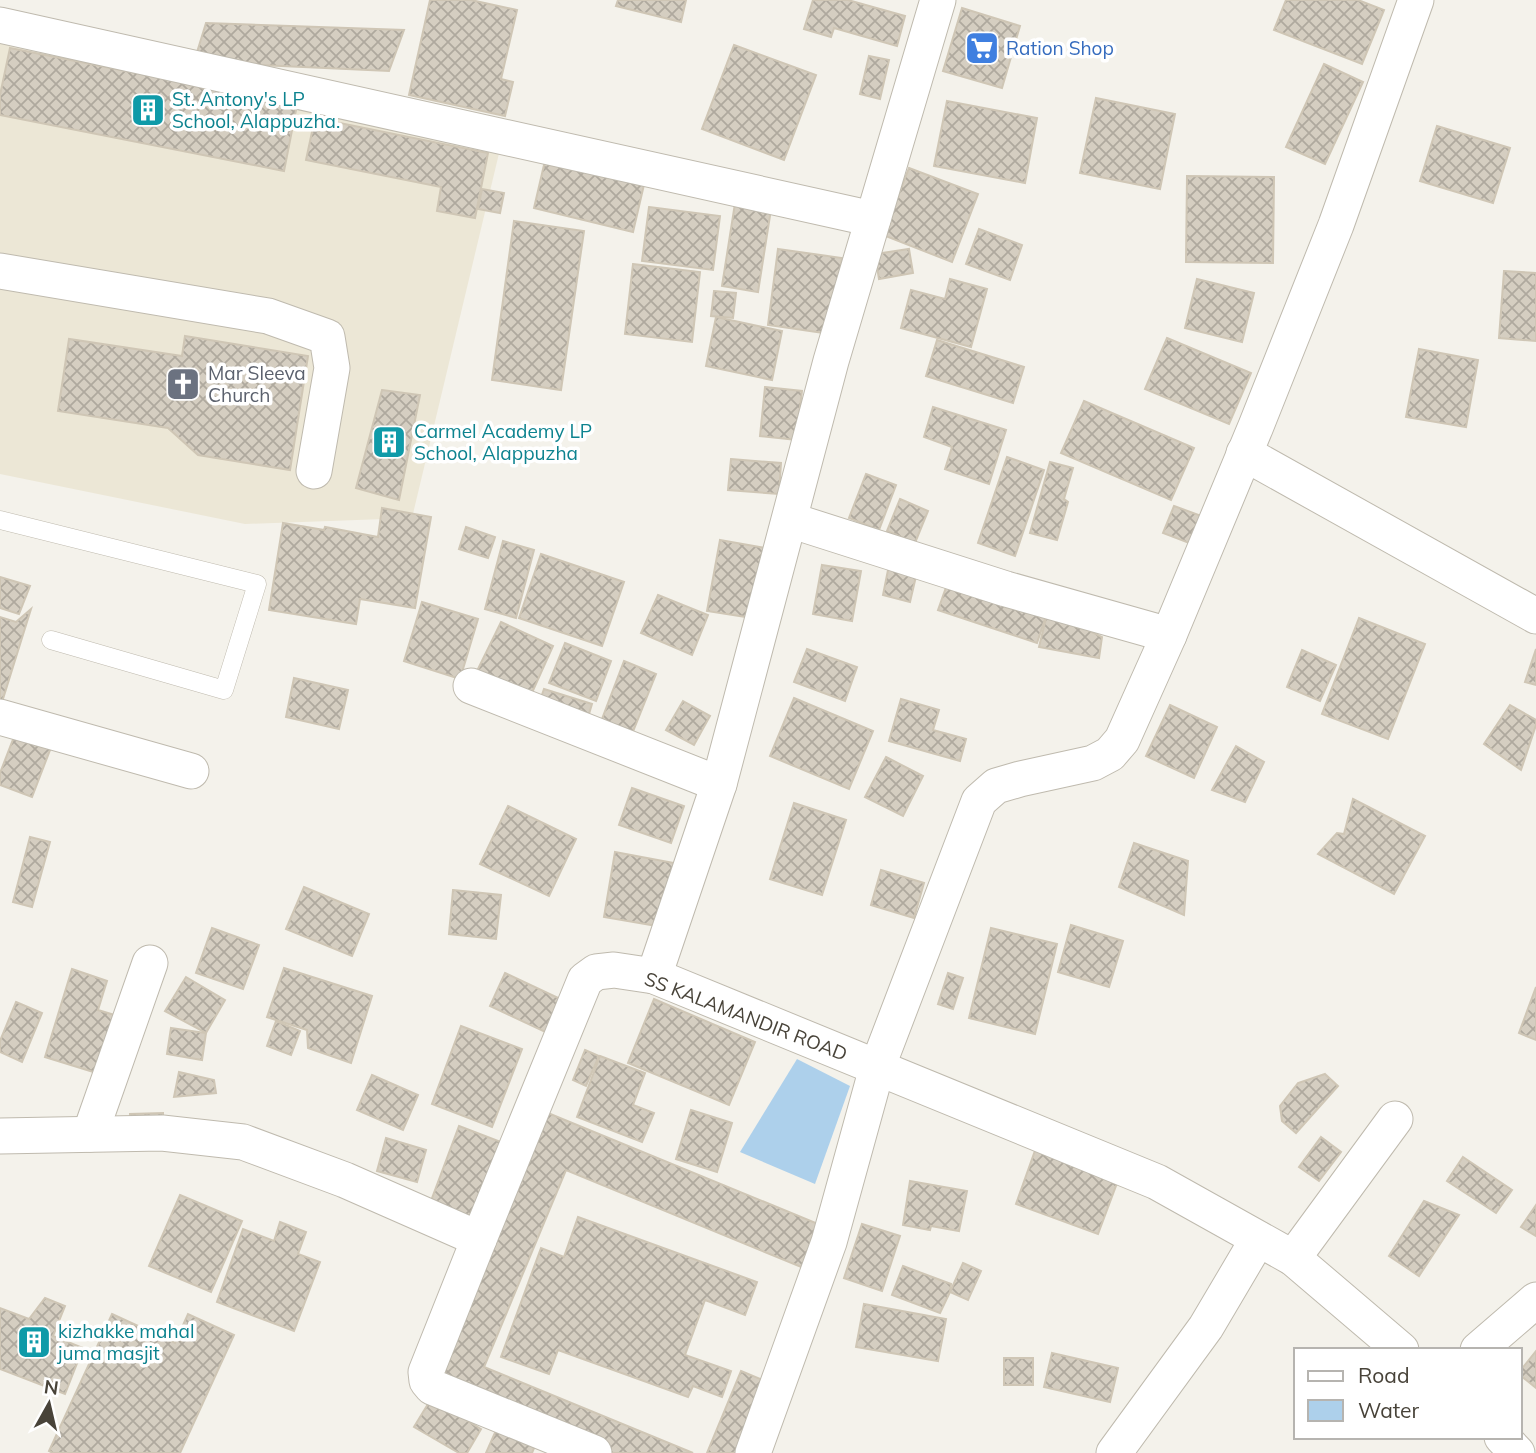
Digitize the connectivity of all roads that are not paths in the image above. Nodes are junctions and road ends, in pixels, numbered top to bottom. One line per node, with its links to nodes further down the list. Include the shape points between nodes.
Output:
1 (937, 0): 4 (street)
2 (1416, 0): 6 (street, via 1336,225)
3 (0, 25): 4 (street)
4 (873, 219): 9 (street)
5 (0, 271): 7 (street, via 268,316 327,337 331,368)
6 (1244, 453): 10 (street); 11 (street)
7 (314, 471)
8 (0, 520): 12 (lane, via 257,584 224,690)
9 (790, 520): 11 (street); 16 (street)
10 (1536, 616)
11 (1169, 635): 19 (street, via 1122,740 1110,754 1093,763 996,786 979,801)
12 (51, 640)
13 (471, 686): 16 (street)
14 (0, 717): 15 (street)
15 (191, 771)
16 (719, 784): 18 (street)
17 (150, 963): 21 (street)
18 (654, 976): 19 (street, SS KALAMANDIR ROAD); 23 (street, SS KALAMANDIR ROAD, via 614,970 596,972 585,980)
19 (877, 1068): 24 (street, SS KALAMANDIR ROAD, via 1157,1182); 31 (street, via 829,1242)
20 (1395, 1119): 25 (street)
21 (90, 1134): 22 (street); 23 (street, via 162,1133 243,1142 345,1180)
22 (0, 1136)
23 (479, 1239): 30 (street, SS KALAMANDIR ROAD, via 426,1372 427,1381 432,1387)
24 (1258, 1239): 25 (street, SS KALAMANDIR ROAD); 32 (street, via 1206,1327)
25 (1293, 1258): 27 (street, SS KALAMANDIR ROAD)
26 (1536, 1300): 28 (street)
27 (1399, 1348)
28 (1480, 1348)
29 (1504, 1439): 33 (street)
30 (594, 1453)
31 (753, 1453)
32 (1114, 1453)
33 (1517, 1453)

